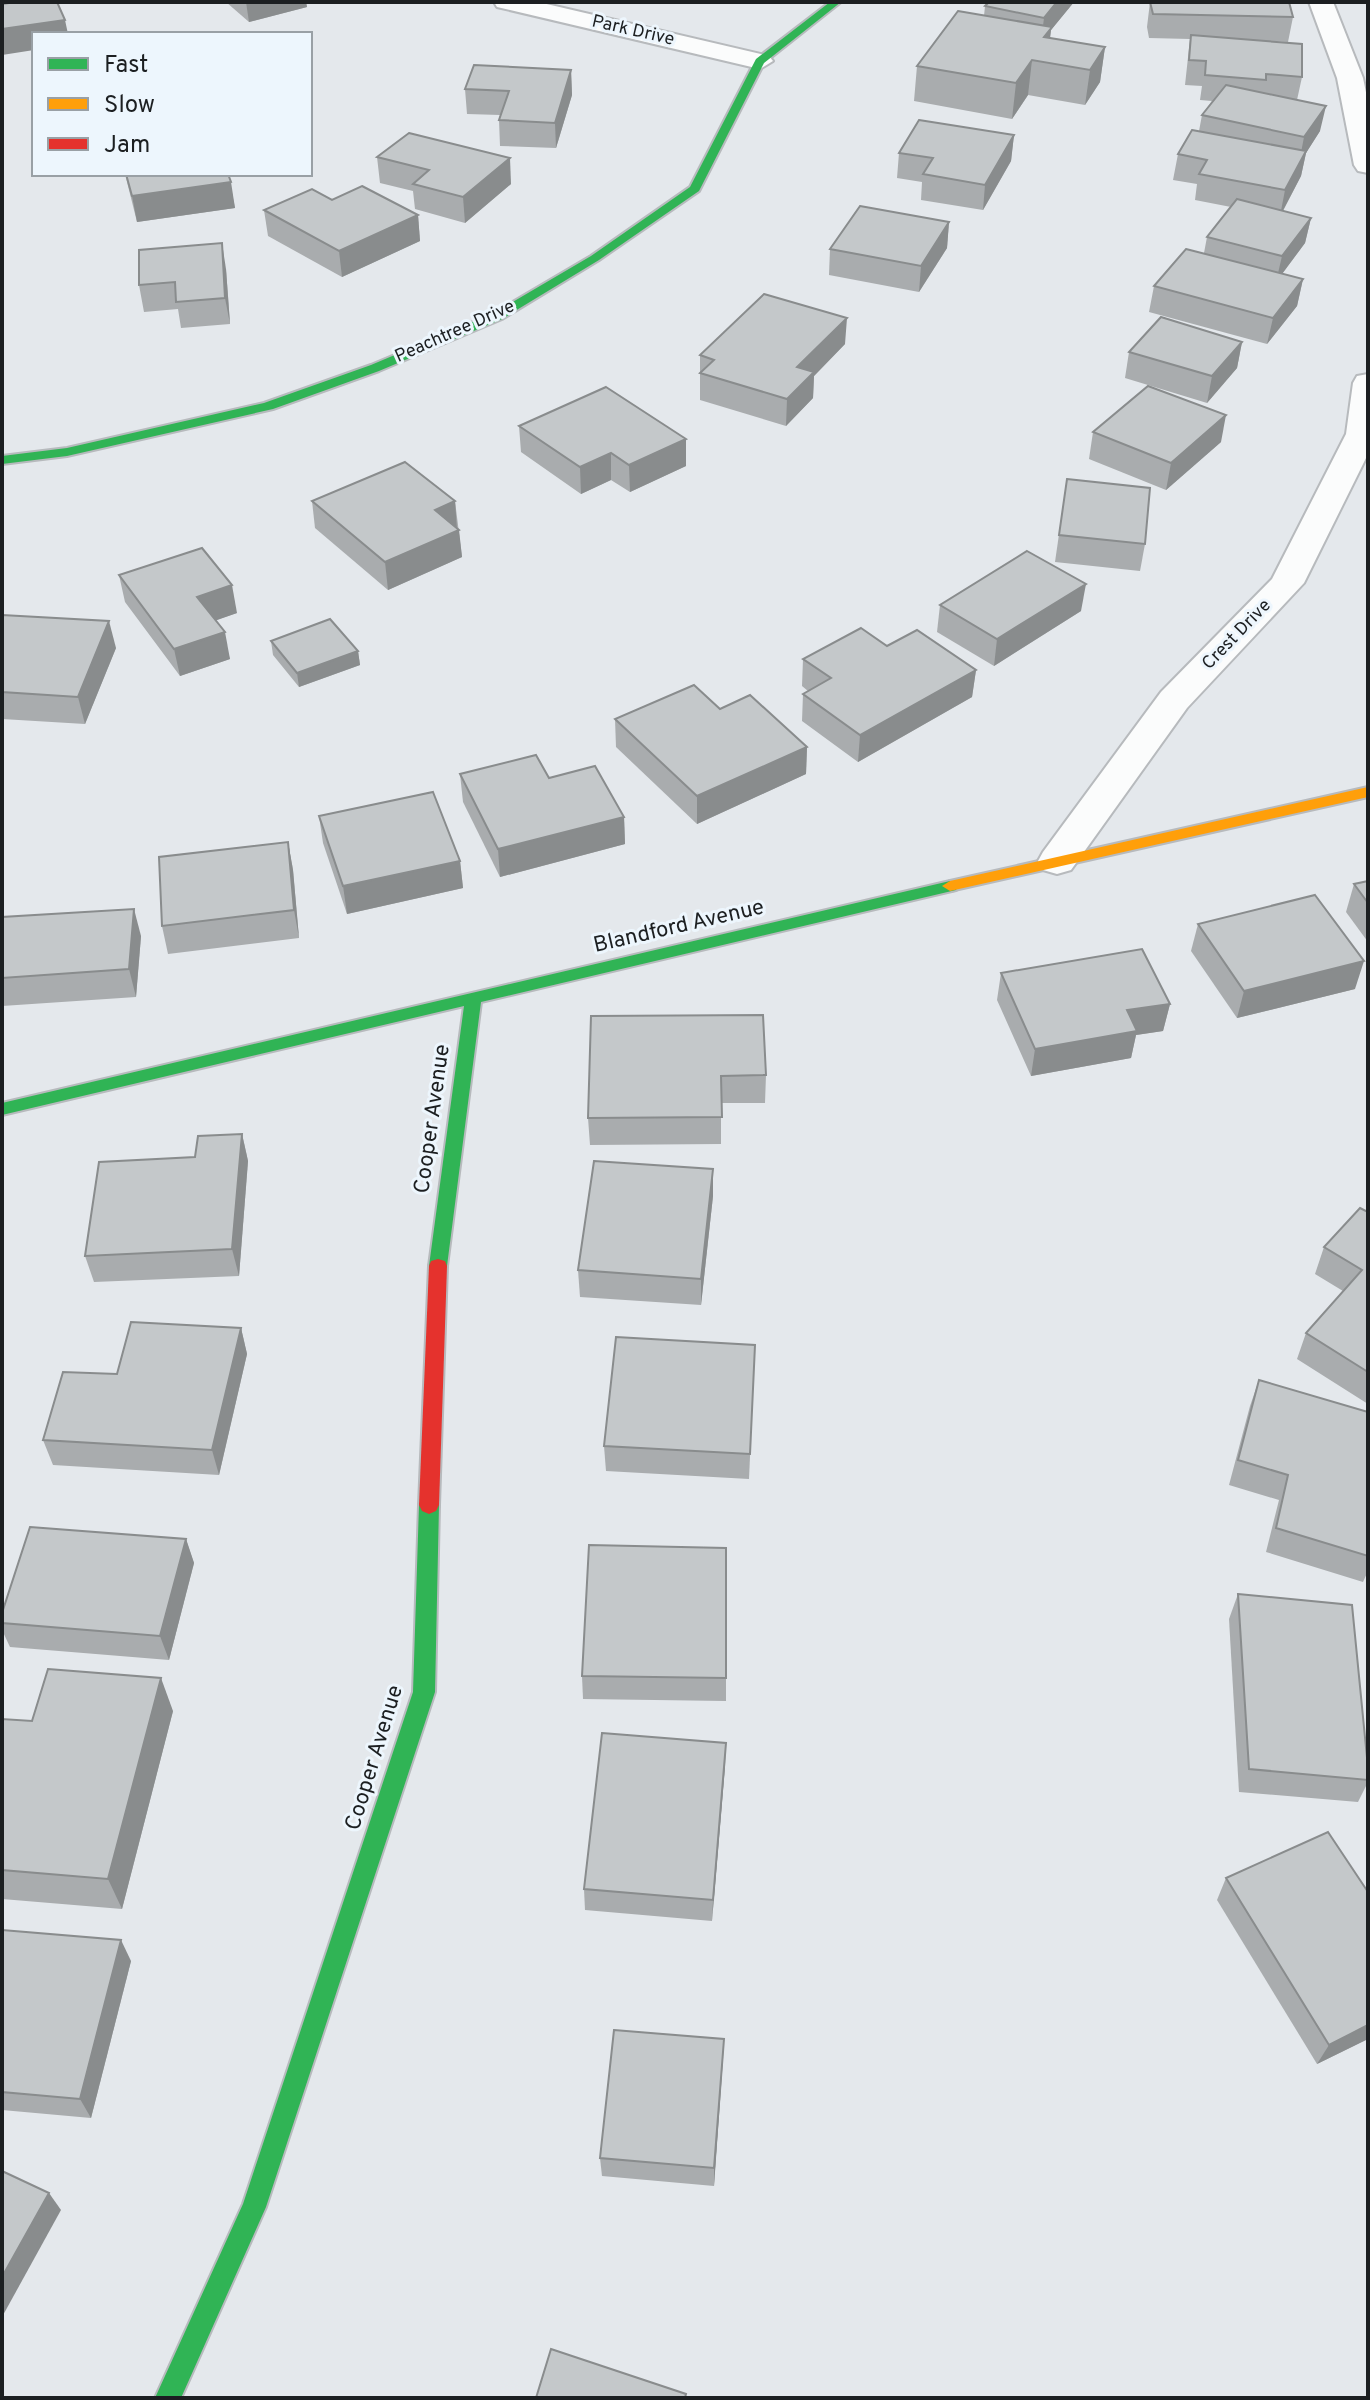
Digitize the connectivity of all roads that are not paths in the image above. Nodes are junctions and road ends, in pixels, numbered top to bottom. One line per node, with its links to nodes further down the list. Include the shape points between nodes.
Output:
1 (506, 2): 4 (street, Park Drive)
2 (836, 2): 4 (street, Peachtree Drive)
3 (1321, 2): 5 (street, via 1350,78)
4 (760, 61): 7 (street, Peachtree Drive, via 695,189 498,316 268,406 67,452)
5 (1368, 165)
6 (1368, 383): 9 (street, Crest Drive, via 1362,434 1287,583 1174,700)
7 (2, 460)
8 (1368, 792): 9 (street, Blandford Avenue)
9 (1057, 861): 10 (street, Blandford Avenue)
10 (473, 1001): 11 (street, Blandford Avenue); 12 (street, Cooper Avenue, via 434,1293 424,1692 254,2207)
11 (2, 1109)
12 (168, 2398)

